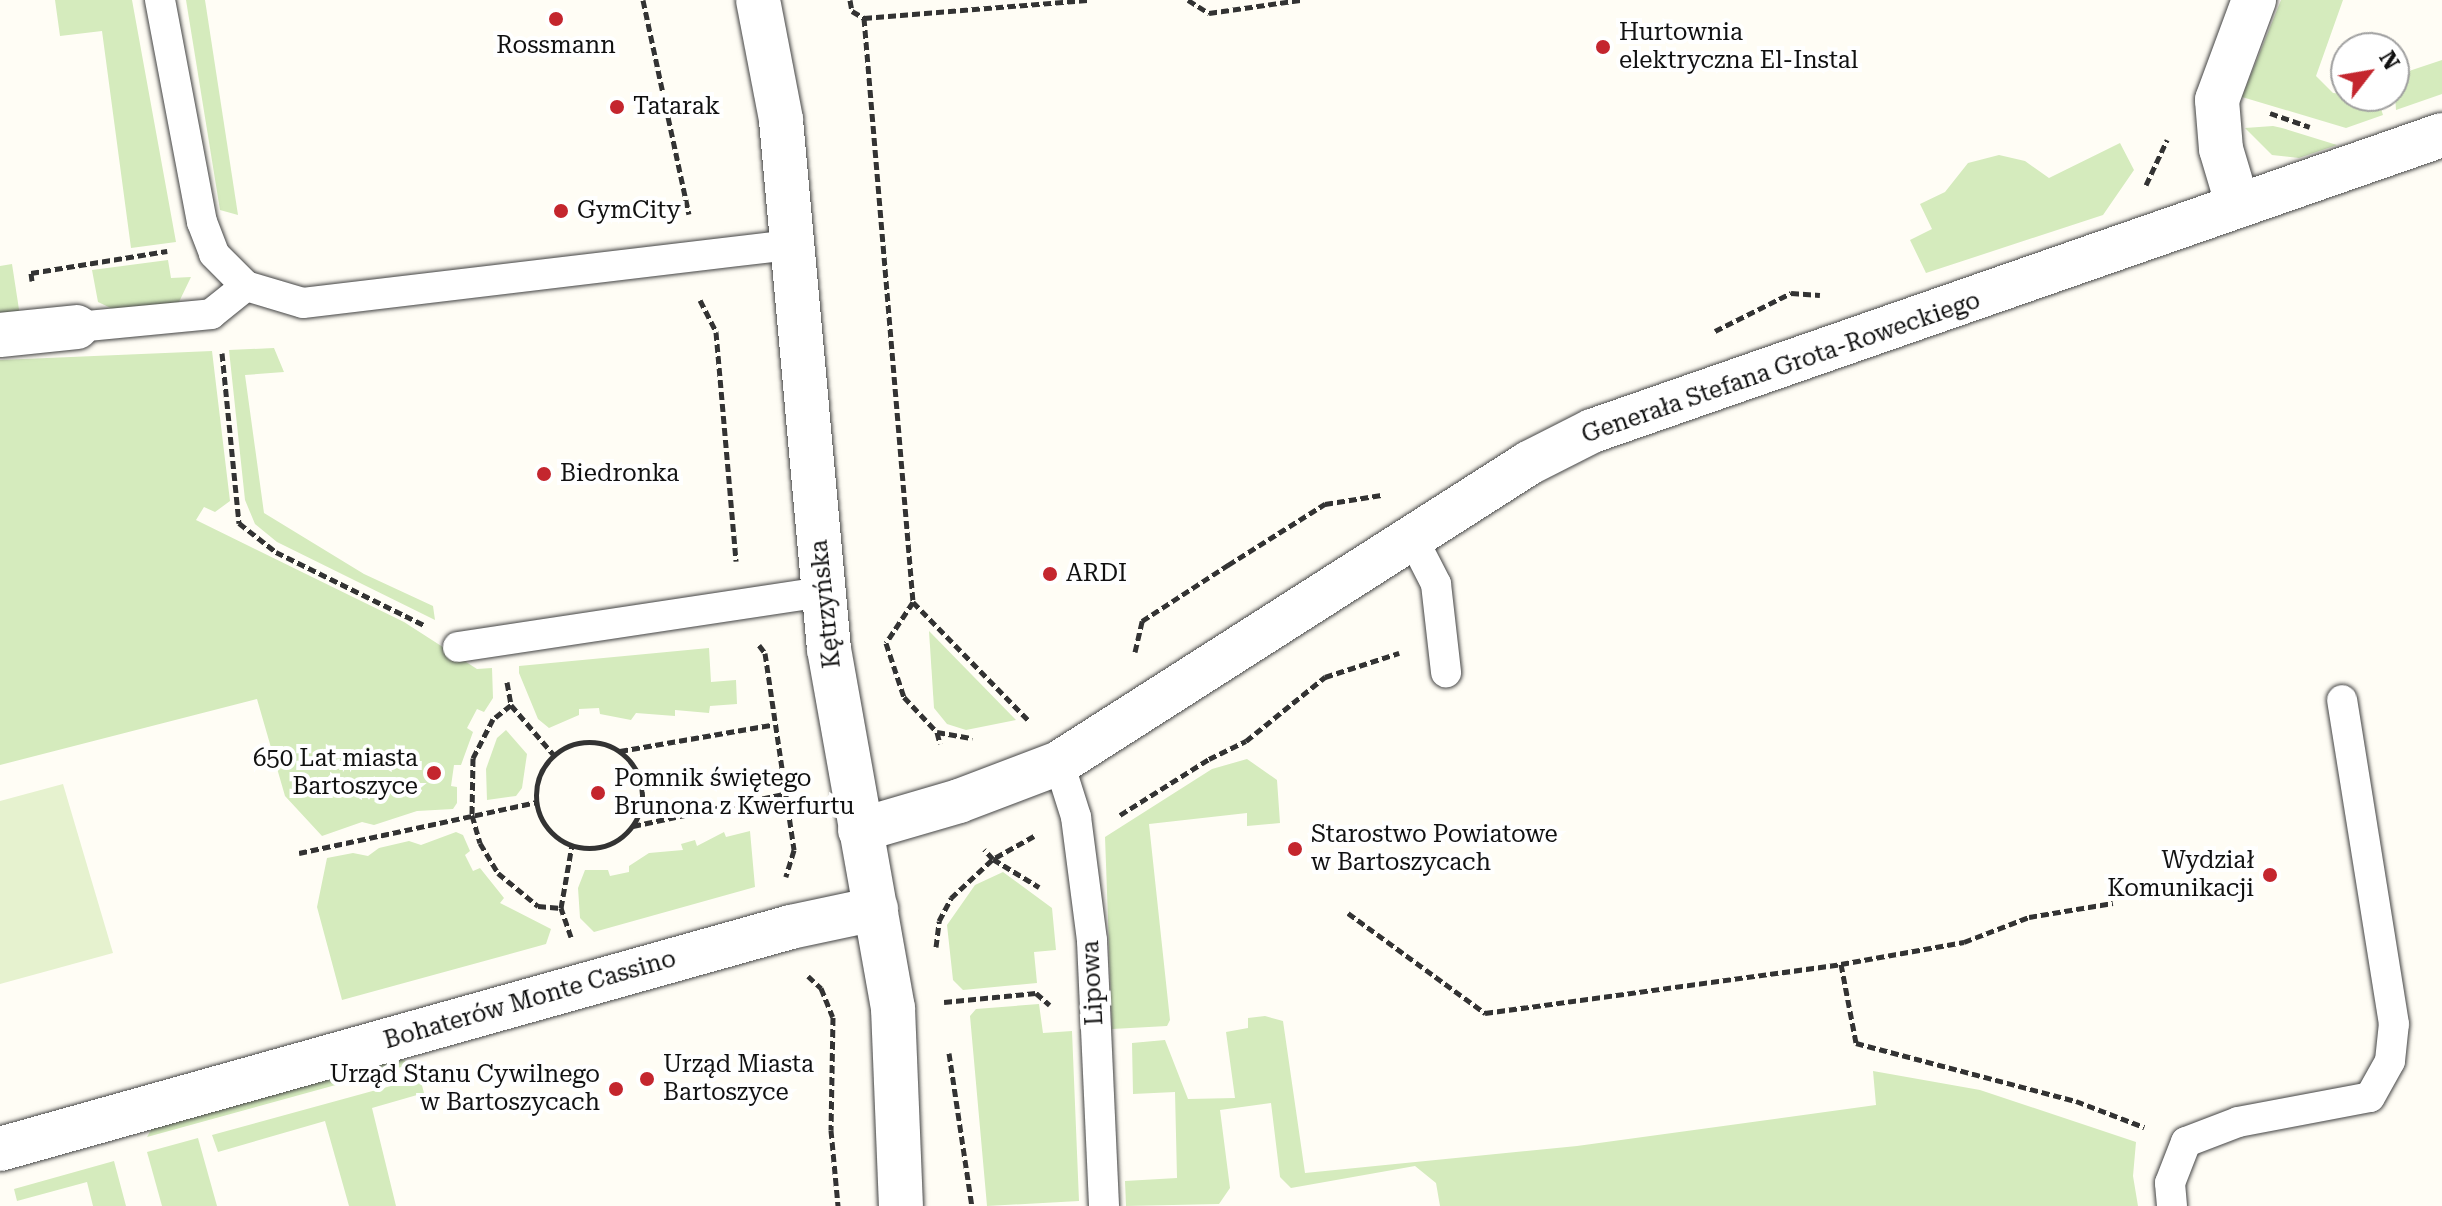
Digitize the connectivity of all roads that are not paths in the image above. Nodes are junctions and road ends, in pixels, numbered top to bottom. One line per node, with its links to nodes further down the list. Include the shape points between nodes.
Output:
1 (160, 0): 7 (lane, via 202,222 214,254)
2 (758, 0): 6 (street, Kętrzyńska, via 781,120)
3 (2254, 0): 5 (street, via 2217,100 2221,149)
4 (2442, 135): 5 (street, Generała Stefana Grota-Roweckiego)
5 (2238, 206): 10 (street, Generała Stefana Grota-Roweckiego, via 1592,431)
6 (795, 244): 7 (lane, via 303,303); 11 (street, Kętrzyńska)
7 (246, 286): 8 (lane, via 211,314)
8 (77, 327): 9 (street)
9 (0, 335)
10 (1412, 537): 13 (lane, via 1436,584); 15 (street, Generała Stefana Grota-Roweckiego)
11 (823, 592): 12 (lane); 16 (street, Kętrzyńska)
12 (458, 647)
13 (1446, 672)
14 (2342, 700): 21 (lane, via 2394,1024 2390,1061 2370,1097 2238,1122 2186,1142 2170,1183)
15 (1059, 763): 16 (street, Generała Stefana Grota-Roweckiego, via 959,801); 20 (lane, Lipowa, via 1076,817 1086,902)
16 (860, 830): 17 (street, Kętrzyńska)
17 (876, 909): 18 (street, Bohaterów Monte Cassino, via 791,927); 19 (street, Kętrzyńska, via 893,1008)
18 (0, 1149)
19 (901, 1206)
20 (1104, 1206)
21 (2172, 1206)

